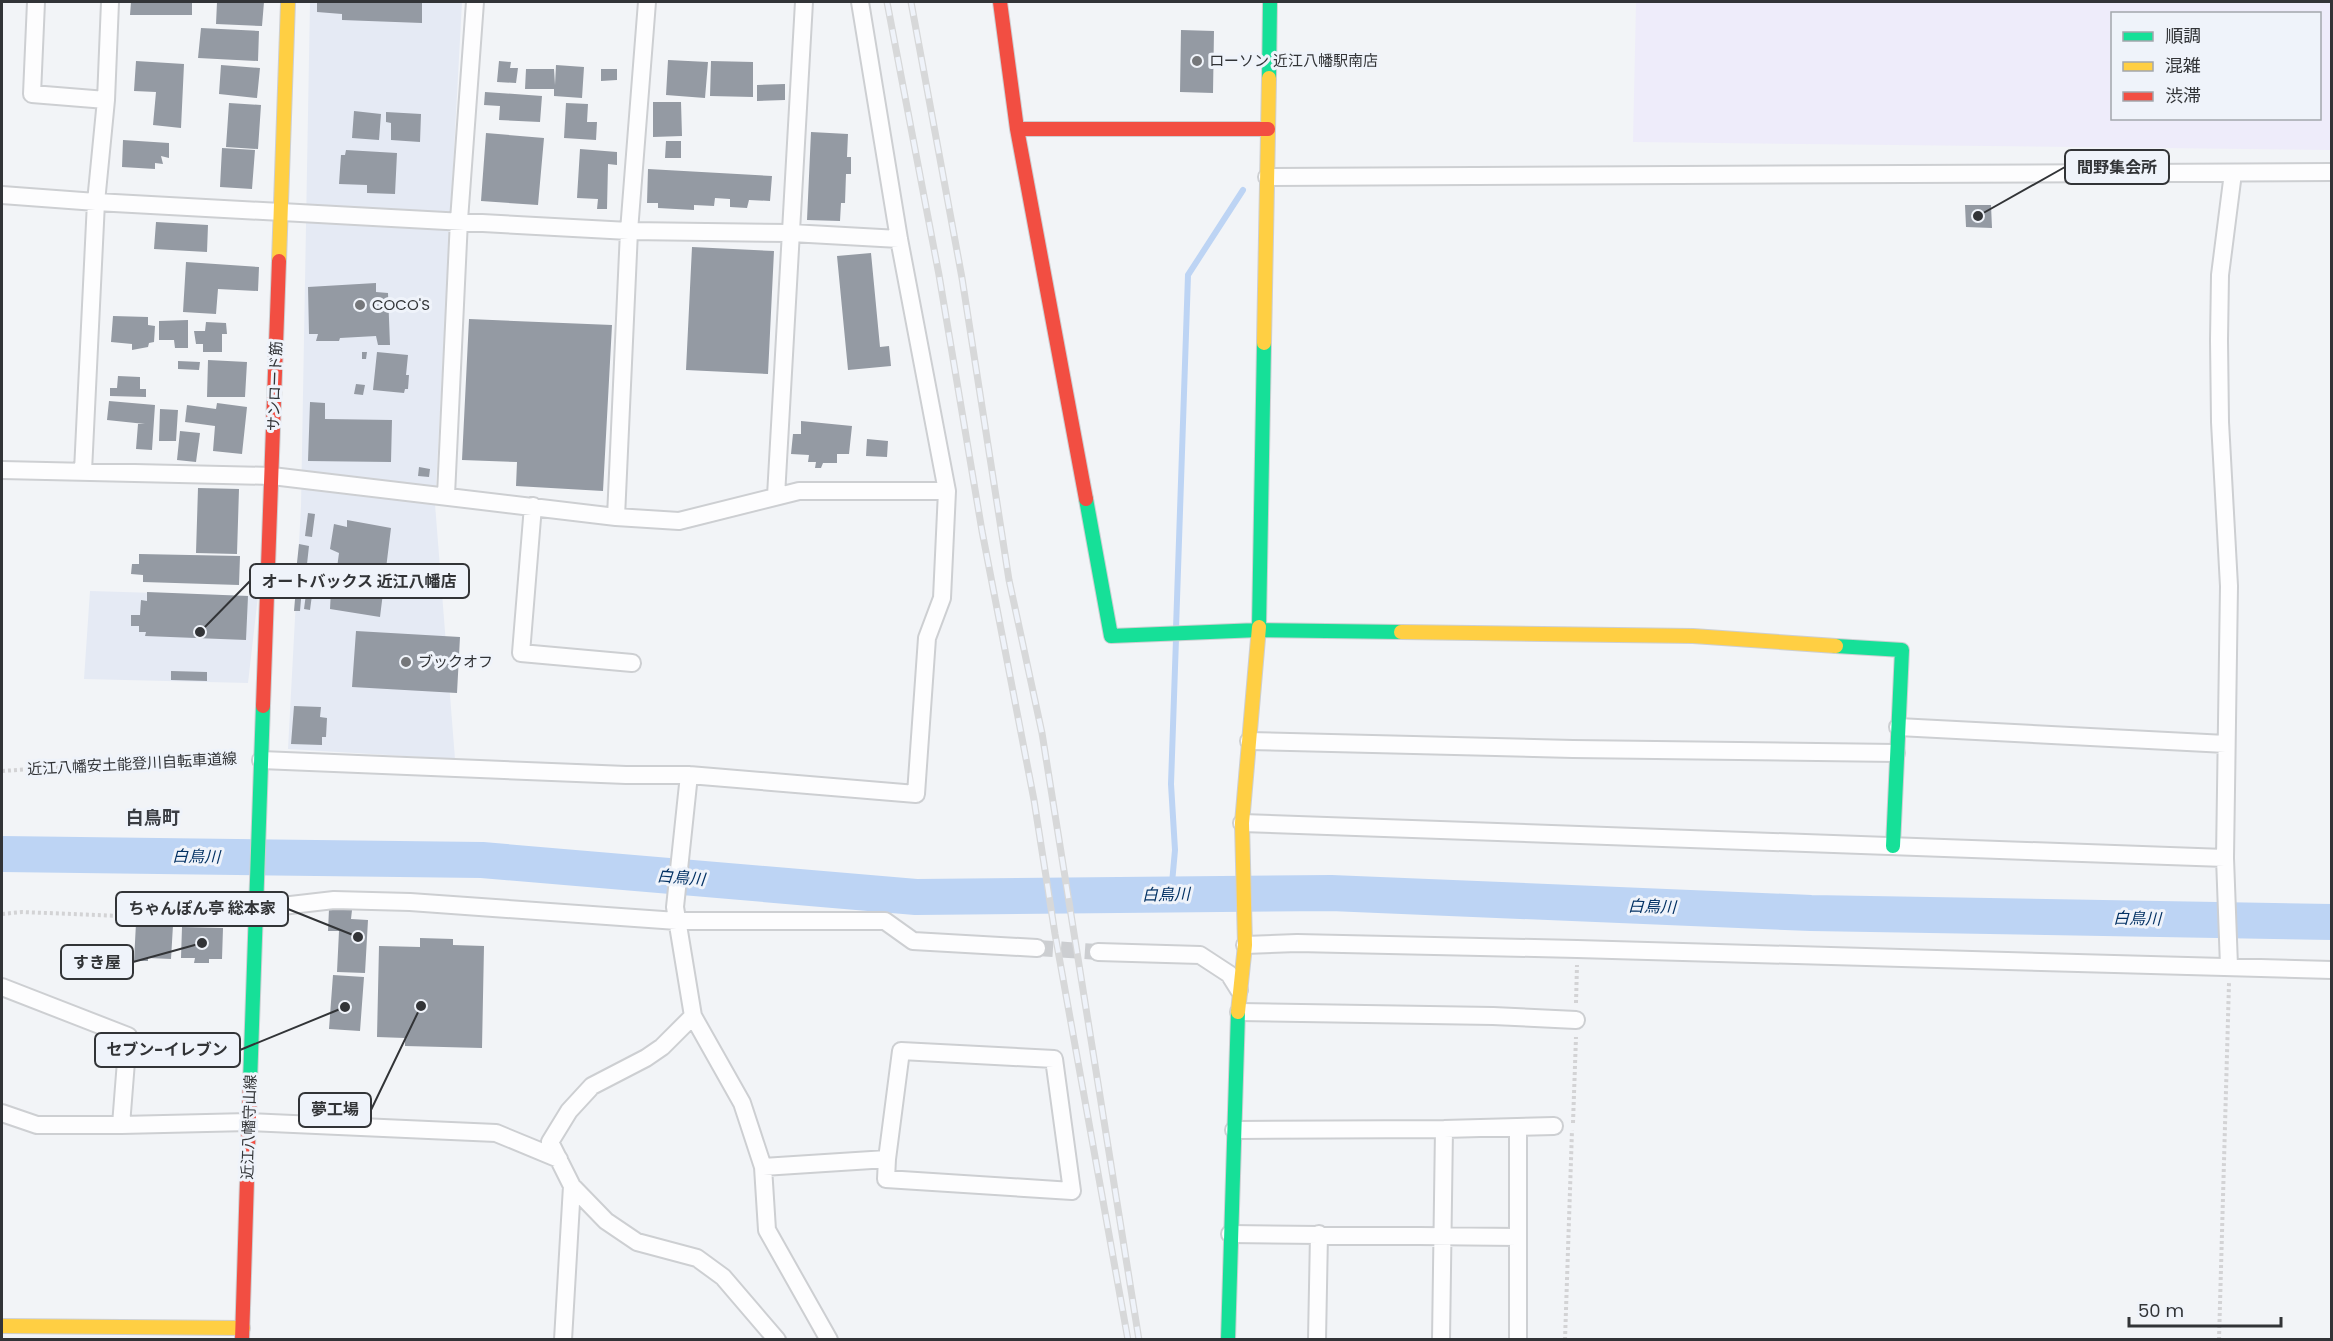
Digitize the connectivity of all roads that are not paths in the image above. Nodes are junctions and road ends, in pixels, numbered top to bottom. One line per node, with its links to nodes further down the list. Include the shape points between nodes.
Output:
1 (36, 2): 10 (street, via 32,94)
2 (110, 2): 10 (street)
3 (288, 2): 18 (street, サンロード筋)
4 (475, 2): 19 (street)
5 (647, 2): 20 (street)
6 (804, 2): 21 (street)
7 (860, 2): 22 (street)
8 (1000, 2): 11 (street)
9 (1270, 2): 12 (street)
10 (106, 100): 17 (street)
11 (1017, 129): 12 (street); 31 (street, via 1111,636)
12 (1268, 129): 15 (street)
13 (2331, 172): 14 (street)
14 (2233, 173): 15 (street); 35 (street, via 2220,275 2219,340 2229,586)
15 (1267, 177): 31 (street)
16 (2, 195): 17 (street)
17 (96, 202): 18 (street); 24 (street)
18 (282, 211): 19 (street); 25 (street, サンロード筋)
19 (459, 220): 20 (street); 27 (street)
20 (629, 231): 21 (street); 30 (street)
21 (791, 233): 22 (street); 28 (street)
22 (899, 239): 26 (street)
23 (2, 470): 24 (street)
24 (83, 471): 25 (street)
25 (272, 476): 27 (street); 37 (street, サンロード筋)
26 (947, 491): 28 (street, via 799,491); 38 (street, via 942,598 927,638 916,794)
27 (446, 495): 29 (street)
28 (776, 496): 30 (street, via 679,521)
29 (533, 506): 30 (street); 32 (street, via 521,653)
30 (616, 517)
31 (1259, 630): 33 (street, via 1693,636 1902,650); 34 (street)
32 (632, 663)
33 (1898, 727): 35 (street); 36 (street)
34 (1249, 741): 36 (street); 39 (street)
35 (2226, 744): 41 (street)
36 (1896, 753): 40 (street)
37 (261, 762): 38 (street); 42 (street, 近江八幡守山線)
38 (689, 775): 43 (street)
39 (1242, 823): 40 (street); 44 (street)
40 (1893, 846): 41 (street)
41 (2225, 858): 47 (street)
42 (256, 902): 43 (street, via 345,900); 55 (street, 近江八幡守山線)
43 (676, 914): 45 (street, via 885,921 913,941); 52 (street)
44 (1245, 945): 47 (street, via 1577,949); 50 (street)
45 (1037, 948)
46 (1098, 952): 50 (street, via 1200,955 1229,974)
47 (2229, 966): 48 (street)
48 (2331, 970)
49 (2, 987): 56 (street, via 128,1036)
50 (1239, 990): 51 (street)
51 (1239, 1012): 53 (street); 60 (street)
52 (693, 1016): 62 (street, via 662,1047 592,1086 569,1110 550,1142); 63 (street, via 741,1102)
53 (1576, 1020)
54 (2, 1113): 56 (street, via 38,1125)
55 (249, 1122): 56 (street); 62 (street, via 496,1133); 70 (street, 近江八幡守山線)
56 (121, 1125)
57 (1554, 1126): 58 (street)
58 (1518, 1127): 59 (street); 68 (street)
59 (1444, 1129): 60 (street); 67 (street)
60 (1234, 1130): 65 (street)
61 (887, 1159): 61 (street, via 901,1051 1054,1059 1072,1191 886,1179); 63 (street)
62 (559, 1160): 64 (street)
63 (763, 1167): 73 (street, via 767,1230)
64 (572, 1186): 71 (street); 72 (street, via 606,1221 638,1242 697,1258 723,1277)
65 (1230, 1234): 66 (street); 74 (street)
66 (1319, 1234): 67 (street); 75 (street)
67 (1443, 1236): 68 (street); 76 (street)
68 (1518, 1237): 77 (street)
69 (2, 1326): 70 (street)
70 (242, 1334)
71 (563, 1340)
72 (777, 1340)
73 (829, 1340)
74 (1228, 1340)
75 (1317, 1340)
76 (1441, 1340)
77 (1518, 1340)

